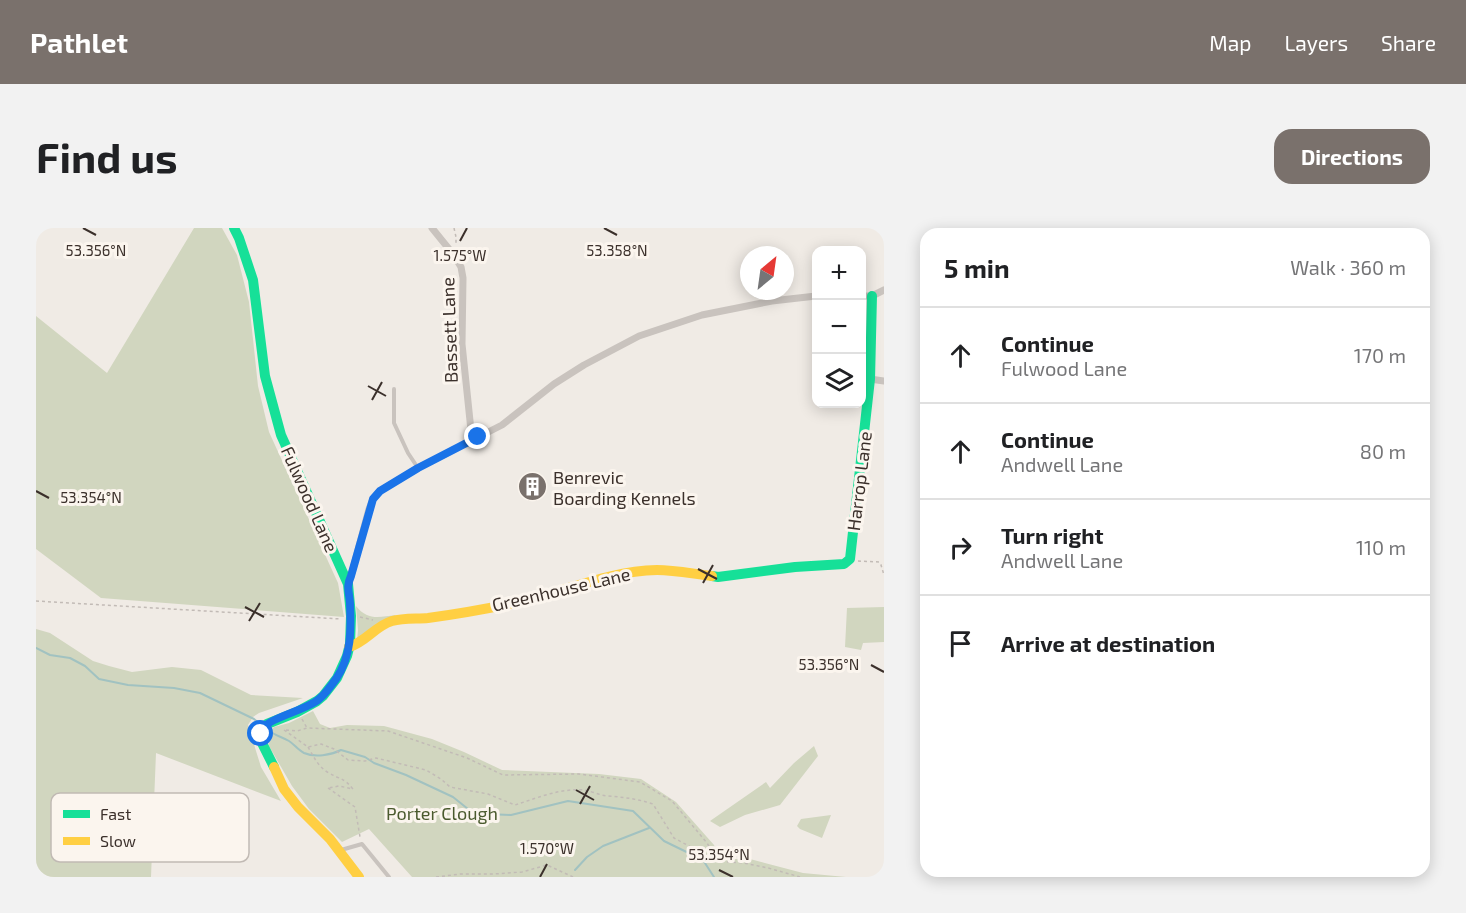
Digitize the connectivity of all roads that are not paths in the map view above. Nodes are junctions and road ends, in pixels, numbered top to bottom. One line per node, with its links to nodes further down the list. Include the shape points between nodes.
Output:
1 (234, 228): 12 (street, Fulwood Lane, via 253,280 265,376 281,435)
2 (432, 228): 9 (street, Bassett Lane, via 461,267 462,345)
3 (884, 290): 5 (street)
4 (812, 296): 9 (street, via 702,315 639,336 584,365 502,425)
5 (867, 296): 6 (street, Harrop Lane)
6 (870, 380): 7 (street); 11 (street, Harrop Lane)
7 (884, 381)
8 (394, 389): 10 (lane, via 394,423)
9 (472, 440): 10 (street)
10 (418, 468): 12 (street, via 373,499)
11 (850, 559): 13 (street, Greenhouse Lane, via 844,564 718,577 658,570 622,574 514,603 392,621)
12 (348, 584): 13 (street, Fulwood Lane)
13 (349, 647): 14 (street, Fulwood Lane, via 341,672 323,696 267,724 261,734 284,789)
14 (340, 851): 15 (street, Fulwood Lane); 16 (lane, via 363,844)
15 (359, 877)
16 (389, 877)

